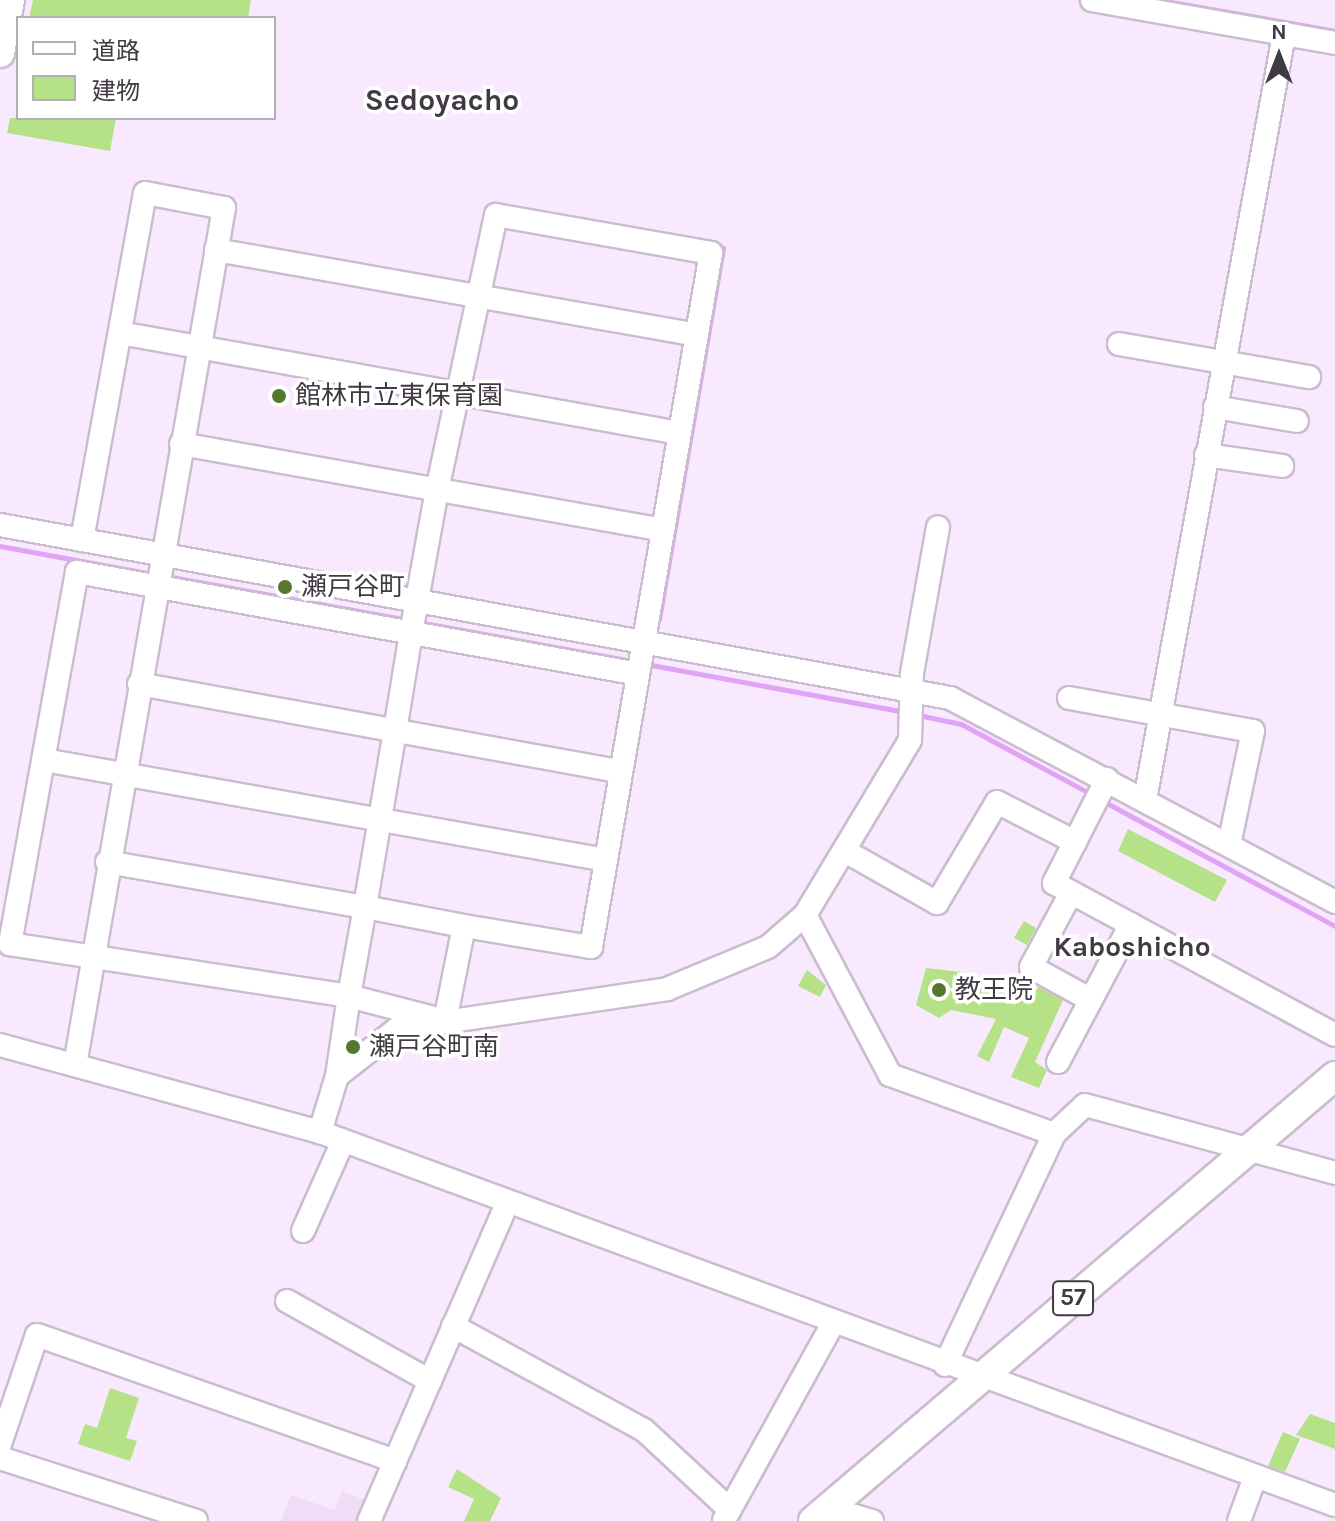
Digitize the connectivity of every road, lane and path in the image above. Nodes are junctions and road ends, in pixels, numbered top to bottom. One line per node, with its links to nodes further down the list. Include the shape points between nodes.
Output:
1 (10, 0): 5 (main road)
2 (1092, 0): 3 (street)
3 (1284, 34): 4 (street); 12 (street)
4 (1335, 43)
5 (0, 53)
6 (216, 250): 7 (street); 8 (street, via 224,208 145,193); 11 (street)
7 (475, 296): 9 (street); 9 (street, via 496,215 695,250 711,253); 14 (street)
8 (120, 333): 11 (street); 25 (street)
9 (696, 335): 17 (street)
10 (1119, 344): 12 (street)
11 (199, 347): 14 (street); 18 (street)
12 (1223, 363): 13 (street); 15 (street)
13 (1309, 377)
14 (456, 393): 17 (street); 21 (street)
15 (1215, 407): 16 (street); 19 (street)
16 (1297, 421)
17 (679, 433): 24 (street)
18 (181, 444): 21 (street); 26 (street)
19 (1206, 455): 20 (street); 35 (street)
20 (1282, 466)
21 (437, 490): 24 (street); 28 (street)
22 (0, 525): 25 (street)
23 (938, 527): 33 (street)
24 (662, 530): 30 (street)
25 (82, 540): 26 (street)
26 (162, 553): 27 (street); 28 (street)
27 (155, 586): 29 (street); 32 (street); 37 (street, via 77,572)
28 (417, 599): 29 (street); 30 (street)
29 (411, 633): 31 (street); 36 (street)
30 (644, 640): 31 (street); 33 (street)
31 (638, 674): 38 (street)
32 (139, 684): 36 (street); 39 (street)
33 (913, 689): 40 (street, via 983,712); 45 (street, via 910,740)
34 (1069, 698): 35 (street)
35 (1161, 714): 41 (street); 44 (street, via 1253,731)
36 (395, 731): 38 (street); 42 (street)
37 (44, 760): 39 (street); 54 (street, via 10,944)
38 (621, 772): 46 (street)
39 (122, 774): 42 (street); 47 (street)
40 (1107, 779): 41 (street); 43 (street)
41 (1145, 800): 44 (street)
42 (380, 820): 46 (street); 50 (street)
43 (1075, 842): 45 (street, via 997,802 937,903); 48 (street, via 1054,883)
44 (1229, 845): 49 (street)
45 (845, 851): 51 (street)
46 (606, 860): 53 (street, via 591,947)
47 (107, 862): 50 (street); 54 (street)
48 (1071, 893): 52 (street); 56 (street, via 1031,967)
49 (1335, 902)
50 (365, 907): 53 (street); 55 (street)
51 (805, 915): 57 (street, via 768,947 667,989); 65 (street, via 890,1075)
52 (1131, 924): 56 (street); 58 (street)
53 (464, 926): 57 (street)
54 (93, 955): 55 (street); 61 (street)
55 (349, 996): 57 (street); 62 (street)
56 (1091, 1000): 60 (street)
57 (445, 1021): 62 (street, via 397,1029)
58 (1335, 1035)
59 (0, 1045): 61 (street)
60 (1058, 1062)
61 (75, 1065): 64 (street)
62 (337, 1076): 64 (street)
63 (1335, 1076): 67 (main road, 57)
64 (320, 1132): 66 (street)
65 (1054, 1134): 67 (street, via 1085,1105 1104,1105); 74 (street)
66 (343, 1141): 69 (street); 70 (street)
67 (1251, 1149): 68 (street); 75 (main road, 57)
68 (1335, 1173)
69 (507, 1203): 72 (street); 73 (street)
70 (303, 1231)
71 (287, 1301): 76 (street)
72 (832, 1325): 74 (street); 83 (street)
73 (453, 1326): 76 (street); 83 (street, via 644,1430)
74 (945, 1365): 75 (street)
75 (980, 1377): 80 (street); 82 (main road, 57)
76 (430, 1381): 79 (street)
77 (0, 1444): 79 (street, via 37,1335)
78 (0, 1458): 84 (street)
79 (395, 1461): 85 (street)
80 (1255, 1477): 81 (street); 87 (street)
81 (1335, 1505)
82 (820, 1514): 86 (street)
83 (727, 1515)
84 (196, 1521)
85 (369, 1521)
86 (872, 1521)
87 (1239, 1521)

